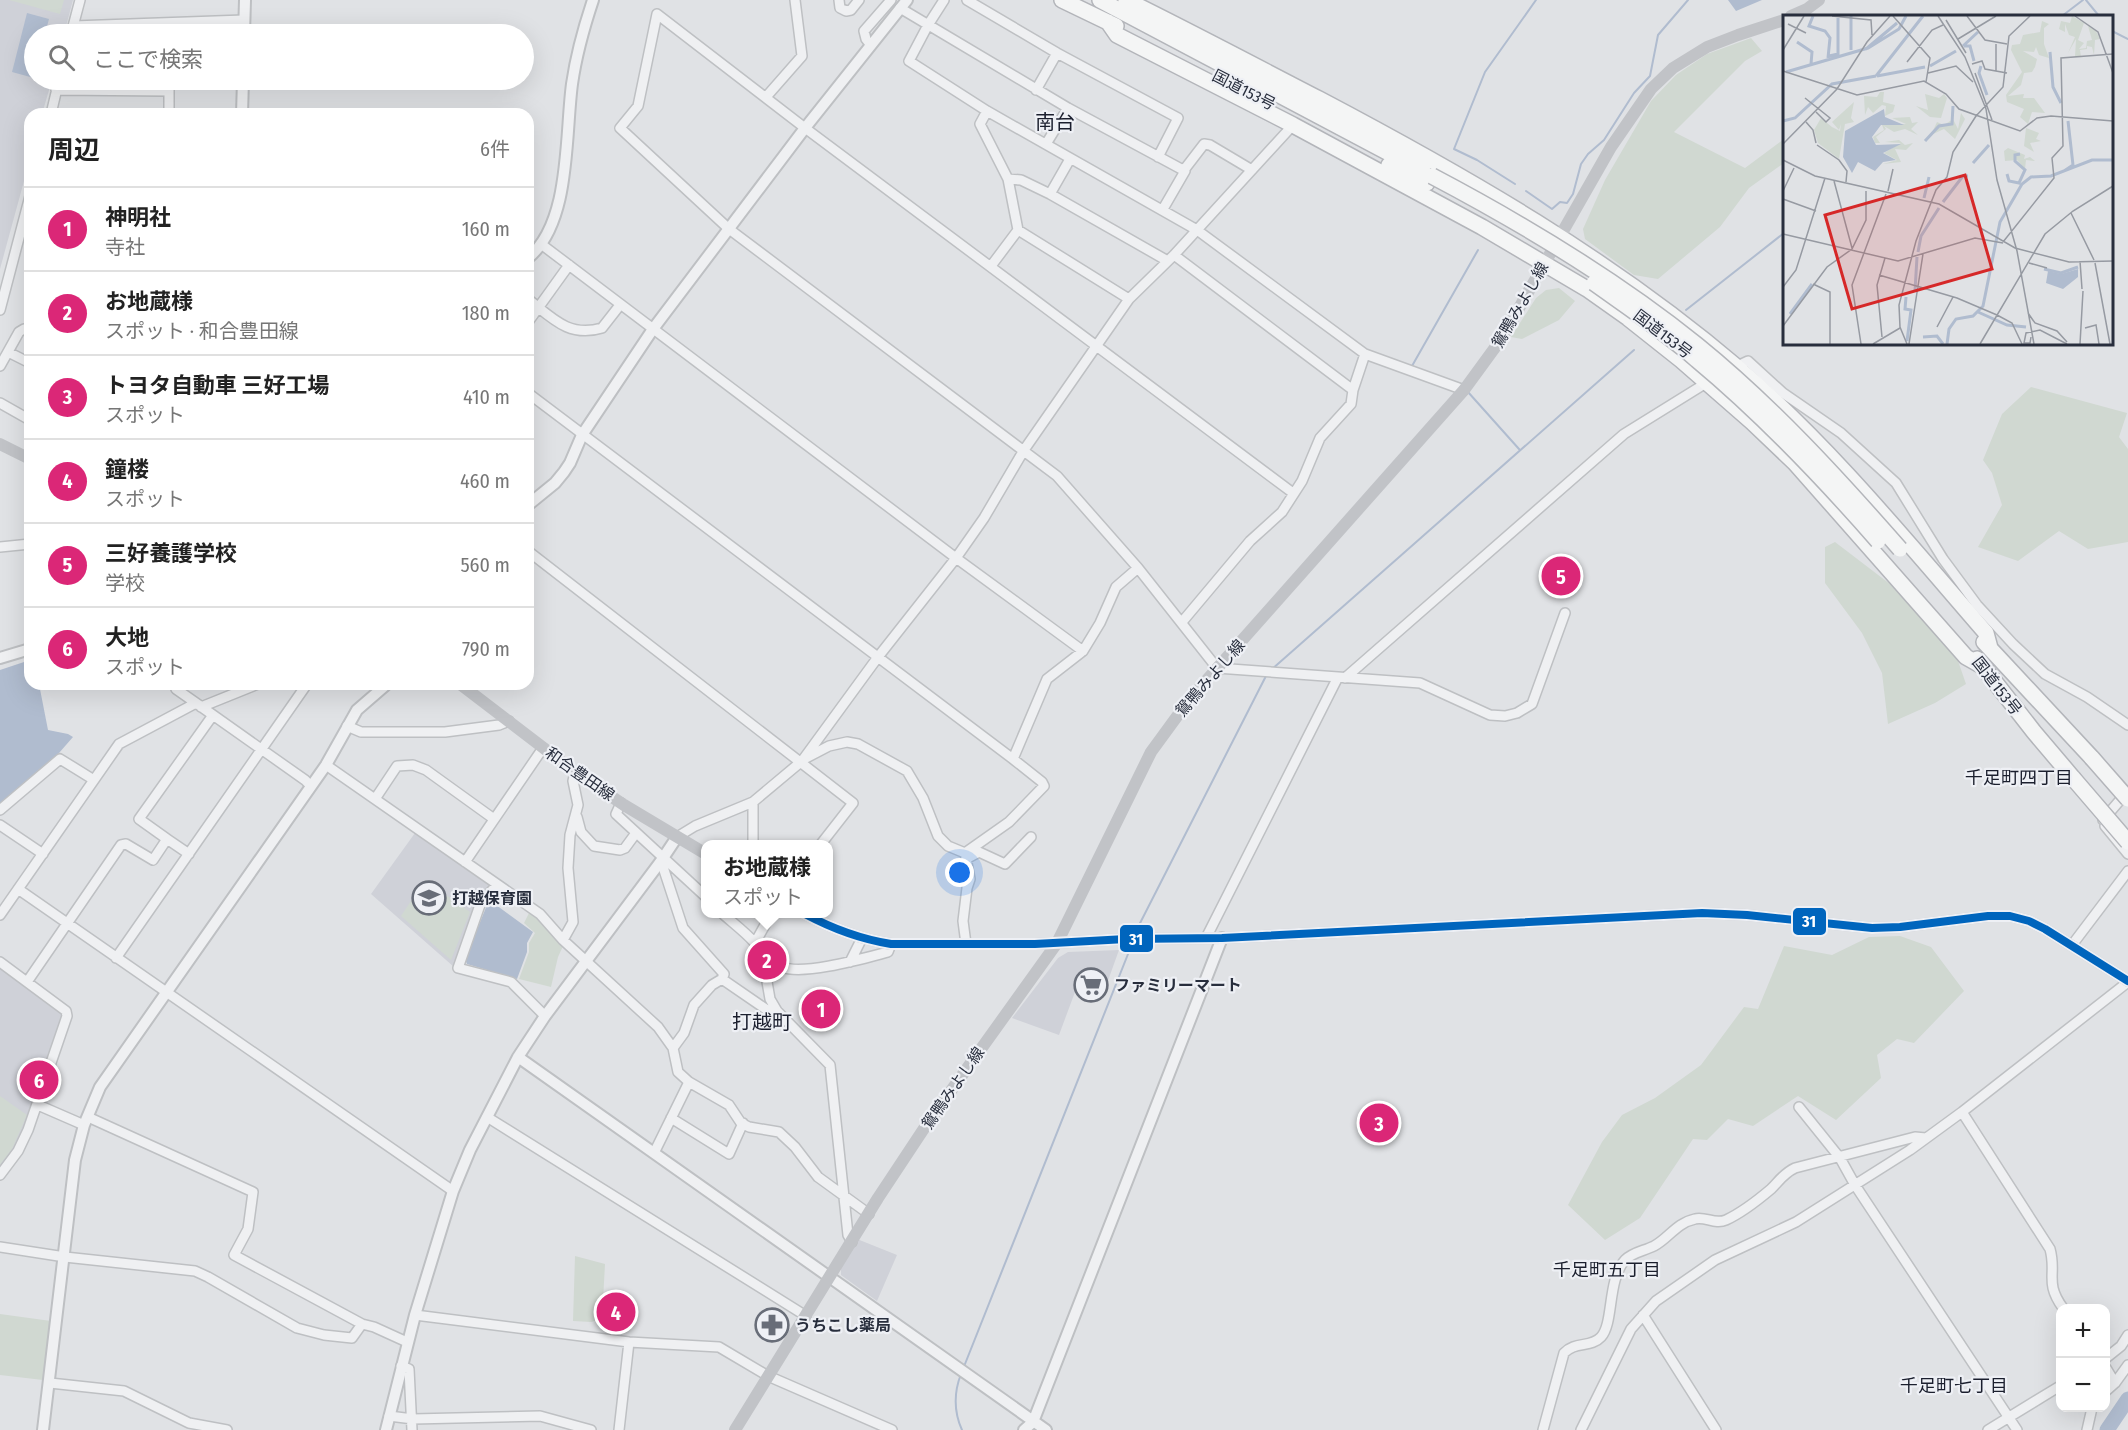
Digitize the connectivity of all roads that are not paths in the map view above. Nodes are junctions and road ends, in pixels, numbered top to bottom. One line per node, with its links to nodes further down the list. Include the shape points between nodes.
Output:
1 (80, 0): 20 (street)
2 (245, 0): 16 (street)
3 (593, 0): 52 (street, via 572,81 559,208)
4 (795, 0): 30 (street, via 802,56)
5 (839, 0): 6 (street, via 840,8 846,11)
6 (859, 0)
7 (891, 0): 24 (street, via 864,31)
8 (944, 0): 23 (street)
9 (967, 0): 25 (street)
10 (1062, 0): 19 (highway, 国道153号)
11 (1100, 0): 44 (highway, 国道153号)
12 (1126, 0): 51 (highway, via 1384,134)
13 (1819, 0): 15 (main road)
14 (903, 4): 23 (street); 24 (street)
15 (1793, 15)
16 (244, 20): 18 (street); 22 (street)
17 (1783, 21): 51 (main road, 鴛鴨みよし線, via 1707,47 1673,68 1651,89 1611,147)
18 (168, 22): 21 (street)
19 (1108, 22): 36 (highway, via 1117,35); 44 (highway, 国道153号, via 1372,157)
20 (74, 24)
21 (144, 24)
22 (244, 24)
23 (928, 25): 28 (street); 35 (street, via 909,61)
24 (870, 44): 37 (street)
25 (1057, 53): 28 (street); 39 (street, via 1178,118)
26 (56, 90): 29 (street); 31 (street)
27 (243, 90): 33 (street)
28 (1036, 90): 34 (street)
29 (169, 91): 32 (street)
30 (766, 98): 37 (street); 48 (street, via 657,15 638,106 620,128)
31 (52, 108)
32 (169, 108)
33 (242, 108)
34 (1068, 108): 38 (street); 39 (street)
35 (987, 111): 38 (street); 43 (street, via 980,124)
36 (1293, 125): 41 (street); 55 (highway)
37 (805, 128): 48 (street); 57 (street)
38 (1046, 144): 40 (street)
39 (1158, 157): 42 (street)
40 (1070, 159): 45 (street); 46 (street)
41 (1252, 170): 42 (street, via 1204,144); 50 (street)
42 (1184, 171): 46 (street)
43 (1008, 179): 45 (street, via 1021,180); 49 (street)
44 (1429, 180): 91 (highway, 国道153号, bridge, via 1545,239 1698,346 1802,442); 96 (highway, 国道153号, bridge, via 1570,266 1696,359 1799,455 1878,541)
45 (1050, 194): 54 (street)
46 (1163, 209): 50 (street)
47 (24, 224): 62 (street)
48 (729, 229): 65 (street); 80 (street)
49 (1018, 230): 57 (street); 58 (street)
50 (1197, 230): 54 (street); 68 (street)
51 (1559, 236): 55 (main road, 鴛鴨みよし線); 71 (highway, via 1640,290)
52 (541, 244): 53 (street); 56 (street)
53 (534, 252)
54 (1170, 257): 58 (street); 73 (street)
55 (1544, 264): 72 (highway, via 1628,318); 74 (main road, 鴛鴨みよし線, via 1502,338)
56 (568, 266): 60 (street); 61 (street)
57 (991, 266): 66 (street)
58 (1129, 299): 66 (street)
59 (534, 303): 61 (street)
60 (620, 305): 61 (street, via 602,328 583,332 564,327); 65 (street)
61 (539, 307): 63 (street)
62 (0, 310)
63 (534, 314)
64 (24, 329): 67 (street)
65 (653, 329): 78 (street); 87 (street)
66 (1096, 345): 80 (street); 82 (street)
67 (8, 352): 69 (street); 70 (street)
68 (1365, 354): 73 (street); 74 (street)
69 (24, 360)
70 (0, 366)
71 (1736, 366): 72 (street); 91 (highway, via 1808,432 1874,504 1986,633); 108 (street, via 1748,361 1783,393 1857,447 1896,483 1943,559 2013,644 2044,674)
72 (1706, 383): 96 (highway, via 1795,464 1966,657); 98 (street, via 1624,434)
73 (1353, 390): 82 (street, via 1351,404 1320,438)
74 (1464, 390): 97 (main road, 鴛鴨みよし線)
75 (534, 398): 78 (street)
76 (0, 403): 77 (street)
77 (24, 417)
78 (582, 435): 83 (street, via 564,472); 94 (street)
79 (0, 444): 81 (main road)
80 (1024, 450): 87 (street); 88 (street, via 1057,476)
81 (24, 456)
82 (1293, 493): 90 (street, via 1282,512 1250,541)
83 (534, 500)
84 (24, 545): 85 (street)
85 (0, 547)
86 (534, 556): 113 (street)
87 (956, 558): 93 (street); 94 (street)
88 (1138, 568): 90 (street); 93 (street, via 1116,586)
89 (1565, 613): 98 (street, via 1532,704 1517,713 1490,715 1420,683)
90 (1182, 622): 97 (street)
91 (1990, 648): 120 (highway, 国道153号, bridge)
92 (24, 651): 95 (street)
93 (1083, 651): 112 (street, via 1047,679)
94 (878, 657): 112 (street); 113 (street)
95 (0, 658)
96 (1982, 666): 134 (highway, 国道153号, bridge)
97 (1217, 668): 98 (street); 156 (main road, 鴛鴨みよし線, via 1180,710 1151,752)
98 (1341, 678): 152 (street)
99 (179, 690): 104 (street)
100 (241, 690): 104 (street)
101 (302, 690): 111 (street)
102 (380, 690): 109 (street, via 357,710)
103 (468, 690): 106 (main road, 和合豊田線)
104 (199, 705): 105 (street); 116 (street, via 119,744)
105 (213, 715): 111 (street); 131 (street, via 139,819)
106 (509, 722): 109 (street, via 445,732 361,732); 110 (main road, 和合豊田線)
107 (2019, 723): 126 (street)
108 (2128, 725)
109 (347, 726): 114 (street)
110 (543, 748): 115 (main road, 和合豊田線); 125 (street)
111 (262, 749): 117 (street); 137 (street)
112 (1013, 759): 139 (street, via 1044,786 1009,822)
113 (802, 761): 121 (street); 133 (street, via 853,802); 139 (street, via 847,741 907,771 938,836)
114 (326, 765): 117 (street); 119 (street)
115 (575, 772): 122 (main road, 和合豊田線); 124 (street)
116 (94, 780): 123 (street, via 60,759); 136 (street)
117 (311, 786): 170 (street)
118 (2128, 791): 126 (street)
119 (375, 799): 125 (street, via 398,766 413,765 426,770); 141 (street)
120 (2128, 799)
121 (753, 802): 129 (street, via 695,825); 132 (street)
122 (621, 803): 128 (street, via 616,814); 129 (main road, 和合豊田線)
123 (0, 810)
124 (576, 815): 128 (street, via 581,832 594,846 625,848); 154 (street, via 568,868 573,922)
125 (494, 819): 141 (street)
126 (2101, 822): 138 (street)
127 (0, 825): 136 (street)
128 (636, 833): 140 (street)
129 (676, 837): 135 (main road, 和合豊田線); 140 (street)
130 (1031, 837): 139 (street, via 1005,864 979,852)
131 (167, 839): 137 (street); 150 (street, via 153,860 126,844 121,845)
132 (753, 840)
133 (824, 840)
134 (2128, 842)
135 (701, 852)
136 (43, 854): 144 (street)
137 (189, 854): 161 (street)
138 (2128, 854)
139 (966, 856): 158 (street, via 970,879 963,921)
140 (662, 860): 145 (street); 162 (street); 167 (street, via 683,928 724,974)
141 (465, 862): 143 (street)
142 (2128, 871): 159 (street)
143 (497, 885): 154 (street, via 540,914); 172 (street, via 481,902 458,968 511,982)
144 (18, 889): 146 (street); 150 (street)
145 (701, 894)
146 (0, 915)
147 (727, 918): 155 (street)
148 (769, 918): 155 (street)
149 (813, 918): 151 (main road)
150 (66, 923): 161 (street); 168 (street)
151 (862, 938): 157 (main road); 164 (street)
152 (1206, 938): 153 (main road); 156 (main road)
153 (1222, 938): 159 (main road, via 1701,913 1872,928 2010,916 2045,928); 216 (street)
154 (563, 940): 162 (street)
155 (755, 943): 160 (street)
156 (1057, 943): 158 (main road); 190 (main road, 鴛鴨みよし線, via 925,1126)
157 (891, 944): 158 (main road); 164 (street, via 888,952)
158 (966, 944)
159 (2072, 945): 169 (main road)
160 (762, 952): 163 (street); 166 (street)
161 (116, 958): 170 (street)
162 (587, 962): 172 (street); 173 (street, via 651,1020)
163 (775, 962): 164 (street, via 795,970); 166 (street)
164 (850, 962)
165 (0, 963): 168 (street)
166 (765, 966): 171 (street, via 770,999)
167 (722, 979): 171 (street, via 770,1012); 173 (street, via 694,1005 684,1033)
168 (27, 982): 176 (street, via 66,1011 67,1016)
169 (2128, 982): 178 (street)
170 (166, 992): 181 (street, via 100,1087); 188 (street)
171 (777, 1011): 189 (street, via 830,1065)
172 (545, 1016): 174 (street)
173 (673, 1048): 175 (street, via 678,1072)
174 (518, 1057): 179 (street); 184 (street)
175 (688, 1082): 180 (street); 182 (street, via 729,1105)
176 (38, 1105): 181 (street); 186 (street, via 18,1151)
177 (1799, 1107): 185 (street)
178 (1962, 1112): 183 (street); 195 (street, via 2050,1249 2054,1295)
179 (487, 1117): 188 (street); 198 (street)
180 (671, 1118): 182 (street, via 729,1154); 184 (street)
181 (86, 1121): 193 (street, via 75,1160); 199 (street, via 253,1192 248,1229 234,1255)
182 (742, 1123): 189 (street, via 779,1132 818,1177)
183 (1926, 1138): 185 (street, via 1914,1137); 187 (street)
184 (655, 1151): 194 (street)
185 (1840, 1158): 187 (street); 228 (street, via 1795,1168 1728,1219 1688,1221 1654,1246 1623,1262 1600,1338 1574,1345 1564,1353)
186 (0, 1175)
187 (1856, 1185): 196 (street, via 1796,1222 1715,1260 1656,1301); 214 (street)
188 (453, 1191): 197 (street)
189 (844, 1196): 190 (street); 191 (street)
190 (869, 1214): 191 (main road, 鴛鴨みよし線)
191 (852, 1242): 194 (main road, 鴛鴨みよし線)
192 (0, 1247): 193 (street)
193 (65, 1257): 199 (street, via 195,1271 297,1328 324,1335 352,1338); 208 (street)
194 (830, 1277): 198 (main road, 鴛鴨みよし線); 216 (street)
195 (2060, 1304)
196 (1643, 1315): 229 (street, via 1624,1340); 230 (street)
197 (415, 1316): 201 (street); 202 (street)
198 (806, 1316): 207 (main road, 鴛鴨みよし線)
199 (362, 1324): 201 (street)
200 (2128, 1335): 203 (street)
201 (407, 1342): 205 (street)
202 (629, 1342): 207 (street, via 719,1347); 223 (street)
203 (2107, 1358)
204 (2128, 1365): 209 (street)
205 (401, 1366): 213 (street); 215 (street, via 410,1369)
206 (2110, 1375): 209 (street)
207 (768, 1376): 224 (main road, 鴛鴨みよし線); 225 (street)
208 (50, 1383): 217 (street, via 124,1391); 218 (street)
209 (2115, 1383): 210 (street)
210 (2110, 1387)
211 (2056, 1389): 214 (street)
212 (2091, 1412): 233 (street)
213 (389, 1416): 215 (street); 220 (street)
214 (2009, 1416): 231 (street); 232 (street)
215 (413, 1419): 221 (street); 222 (street, via 540,1416)
216 (1033, 1422): 226 (street); 227 (street)
217 (189, 1426): 219 (street)
218 (43, 1430)
219 (227, 1430)
220 (386, 1430)
221 (412, 1430)
222 (591, 1430)
223 (619, 1430)
224 (735, 1430)
225 (892, 1430)
226 (1024, 1430)
227 (1046, 1430)
228 (1544, 1430)
229 (1581, 1430)
230 (1716, 1430)
231 (1988, 1430)
232 (2017, 1430)
233 (2086, 1430)

